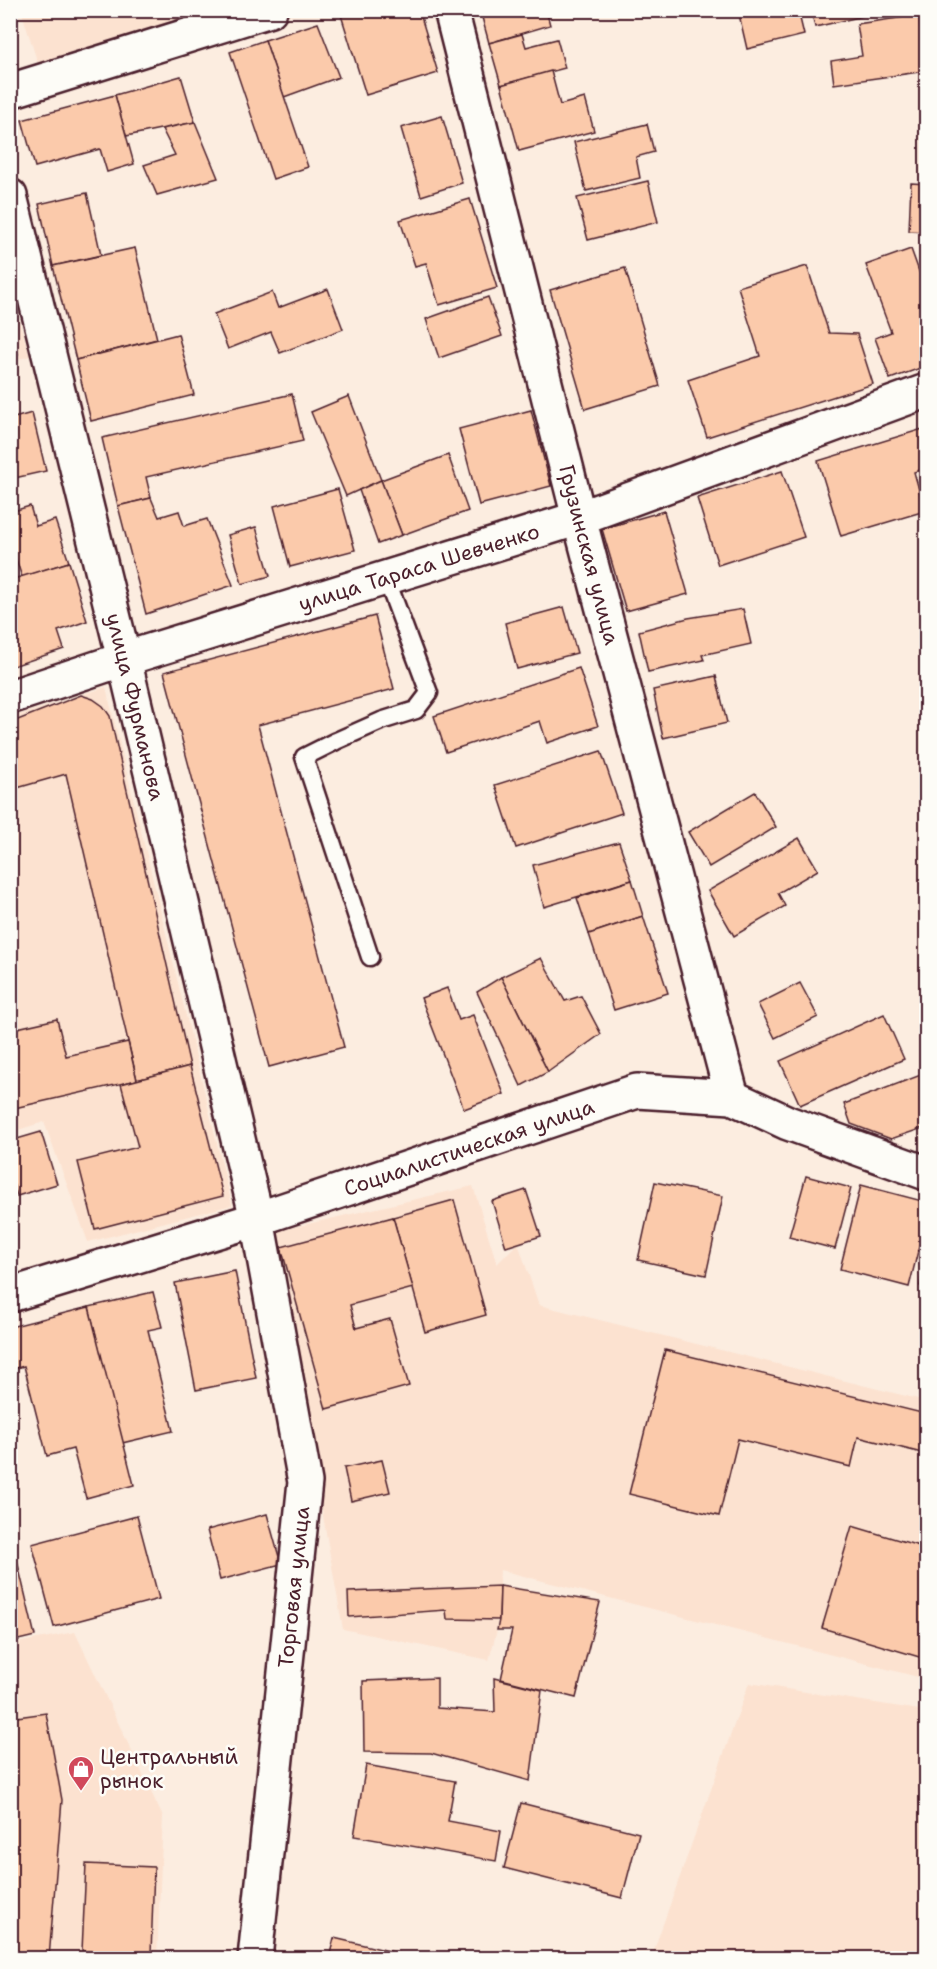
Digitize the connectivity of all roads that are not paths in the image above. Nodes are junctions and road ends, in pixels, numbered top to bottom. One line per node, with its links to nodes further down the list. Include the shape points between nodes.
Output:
1 (270, 10): 3 (street)
2 (451, 10): 6 (street, Грузинская улица)
3 (10, 91)
4 (10, 196): 8 (street, улица Фурманова)
5 (927, 391): 6 (street, улица Тараса Шевченко)
6 (579, 518): 7 (street, улица Тараса Шевченко); 11 (street, Грузинская улица)
7 (386, 578): 8 (street, улица Тараса Шевченко); 10 (lane, via 429,693 416,710 304,757)
8 (124, 659): 9 (street, улица Тараса Шевченко); 13 (street, улица Фурманова)
9 (10, 698)
10 (370, 957)
11 (732, 1097): 12 (street, Социалистическая улица, via 788,1123); 13 (street, Социалистическая улица, via 637,1091)
12 (927, 1173)
13 (257, 1219): 14 (street, Социалистическая улица); 15 (street, Торговая улица, via 304,1482)
14 (10, 1295)
15 (255, 1959)

